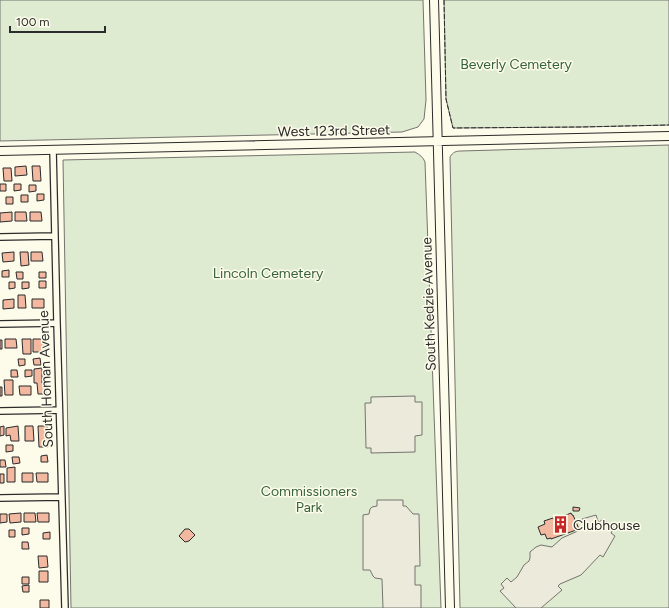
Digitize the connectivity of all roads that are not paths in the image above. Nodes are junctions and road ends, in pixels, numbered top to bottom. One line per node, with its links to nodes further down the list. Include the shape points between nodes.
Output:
1 (434, 0): 3 (street, South Kedzie Avenue)
2 (669, 136): 3 (street, West 123rd Street)
3 (437, 142): 4 (street, West 123rd Street); 15 (street, South Kedzie Avenue)
4 (53, 150): 5 (street, West 123rd Street); 6 (street, South Homan Avenue)
5 (0, 151)
6 (54, 236): 7 (street); 8 (street, South Homan Avenue)
7 (0, 237)
8 (56, 323): 9 (street); 10 (street, South Homan Avenue)
9 (0, 324)
10 (59, 410): 11 (street); 12 (street, South Homan Avenue)
11 (0, 412)
12 (61, 497): 13 (street); 14 (street, South Homan Avenue)
13 (0, 498)
14 (65, 608)
15 (450, 608)

